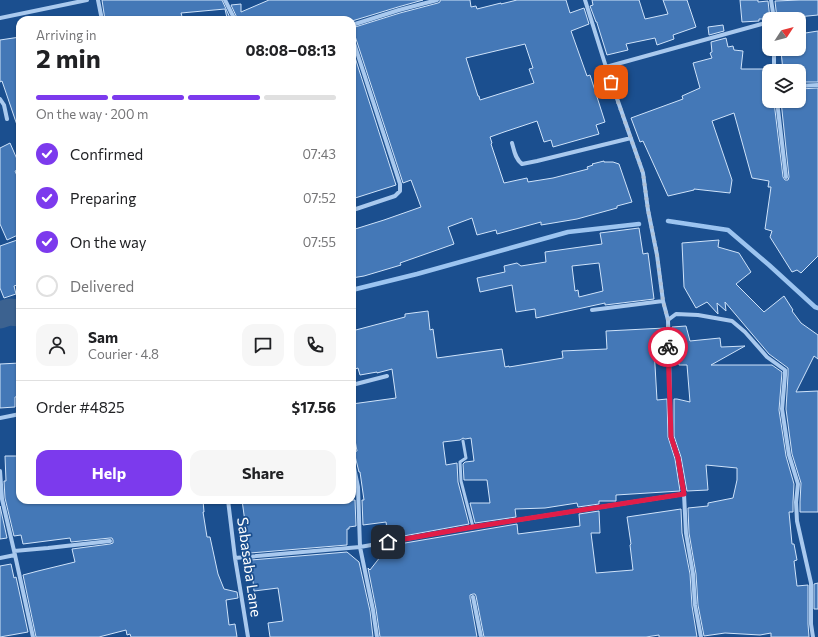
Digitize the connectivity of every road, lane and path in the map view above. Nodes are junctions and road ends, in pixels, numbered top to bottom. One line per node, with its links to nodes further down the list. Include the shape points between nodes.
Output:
1 (87, 0): 10 (street)
2 (98, 0): 8 (street)
3 (225, 0): 9 (street)
4 (437, 0): 11 (street)
5 (585, 0): 14 (street)
6 (771, 0): 7 (street)
7 (773, 12)
8 (101, 16)
9 (233, 16)
10 (0, 18)
11 (356, 24)
12 (762, 24): 14 (street)
13 (356, 49): 23 (street, via 400,184 400,191 395,196)
14 (606, 67): 20 (street)
15 (818, 85): 16 (street)
16 (806, 86)
17 (0, 99): 19 (street)
18 (778, 108): 22 (street)
19 (7, 119)
20 (631, 138): 21 (street, via 522,164); 24 (street, via 643,173)
21 (512, 143)
22 (786, 177)
23 (356, 209)
24 (663, 301): 25 (street); 26 (street)
25 (592, 310)
26 (668, 320): 34 (street, via 671,437 678,458); 48 (street, via 676,314 732,321 767,357 785,370 782,409 789,455 798,484 797,514 811,583)
27 (387, 376): 28 (street)
28 (356, 384)
29 (16, 414): 30 (street)
30 (0, 418)
31 (463, 441): 36 (lane, via 466,458 460,462 461,481)
32 (0, 471): 39 (street, via 2,499)
33 (356, 478): 38 (street)
34 (684, 494): 36 (street); 47 (street, via 686,533)
35 (228, 504): 41 (street, Sabasaba Lane)
36 (473, 527): 38 (street)
37 (110, 541): 39 (street)
38 (360, 547): 41 (street); 45 (street)
39 (15, 553): 40 (street); 43 (street)
40 (0, 558)
41 (235, 558): 44 (street, Sabasaba Lane)
42 (473, 597): 46 (street)
43 (33, 637)
44 (248, 637)
45 (377, 637)
46 (481, 637)
47 (701, 637)
48 (813, 637)

